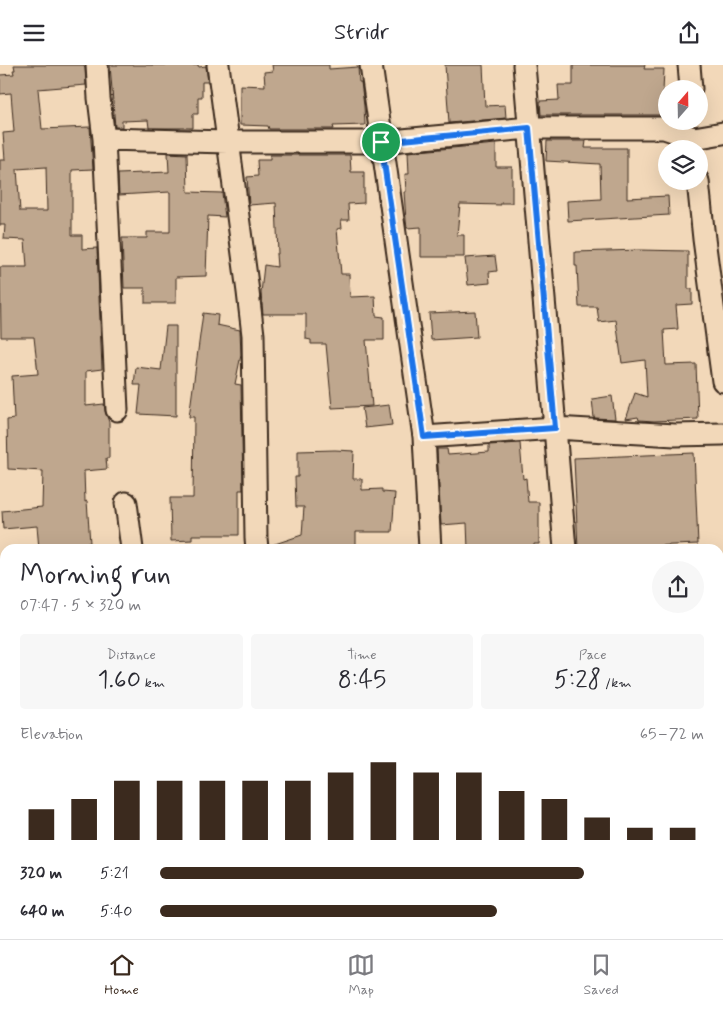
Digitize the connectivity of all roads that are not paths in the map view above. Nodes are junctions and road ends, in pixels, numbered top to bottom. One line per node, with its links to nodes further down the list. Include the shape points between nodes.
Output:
1 (97, 65): 10 (street)
2 (218, 65): 11 (street)
3 (371, 65): 12 (street)
4 (524, 65): 7 (street)
5 (689, 65): 6 (street)
6 (690, 80)
7 (529, 128): 9 (street, via 664,128); 12 (street); 16 (street)
8 (723, 133): 9 (street)
9 (694, 136)
10 (104, 139): 11 (street); 15 (street)
11 (228, 142): 12 (street); 21 (street, via 253,335)
12 (381, 142): 18 (street)
13 (699, 190): 14 (street)
14 (723, 381)
15 (117, 409)
16 (555, 428): 17 (street, via 675,435); 18 (street); 23 (street)
17 (723, 434)
18 (424, 437): 22 (street)
19 (126, 503): 20 (street)
20 (131, 544)
21 (257, 544)
22 (430, 544)
23 (565, 544)

